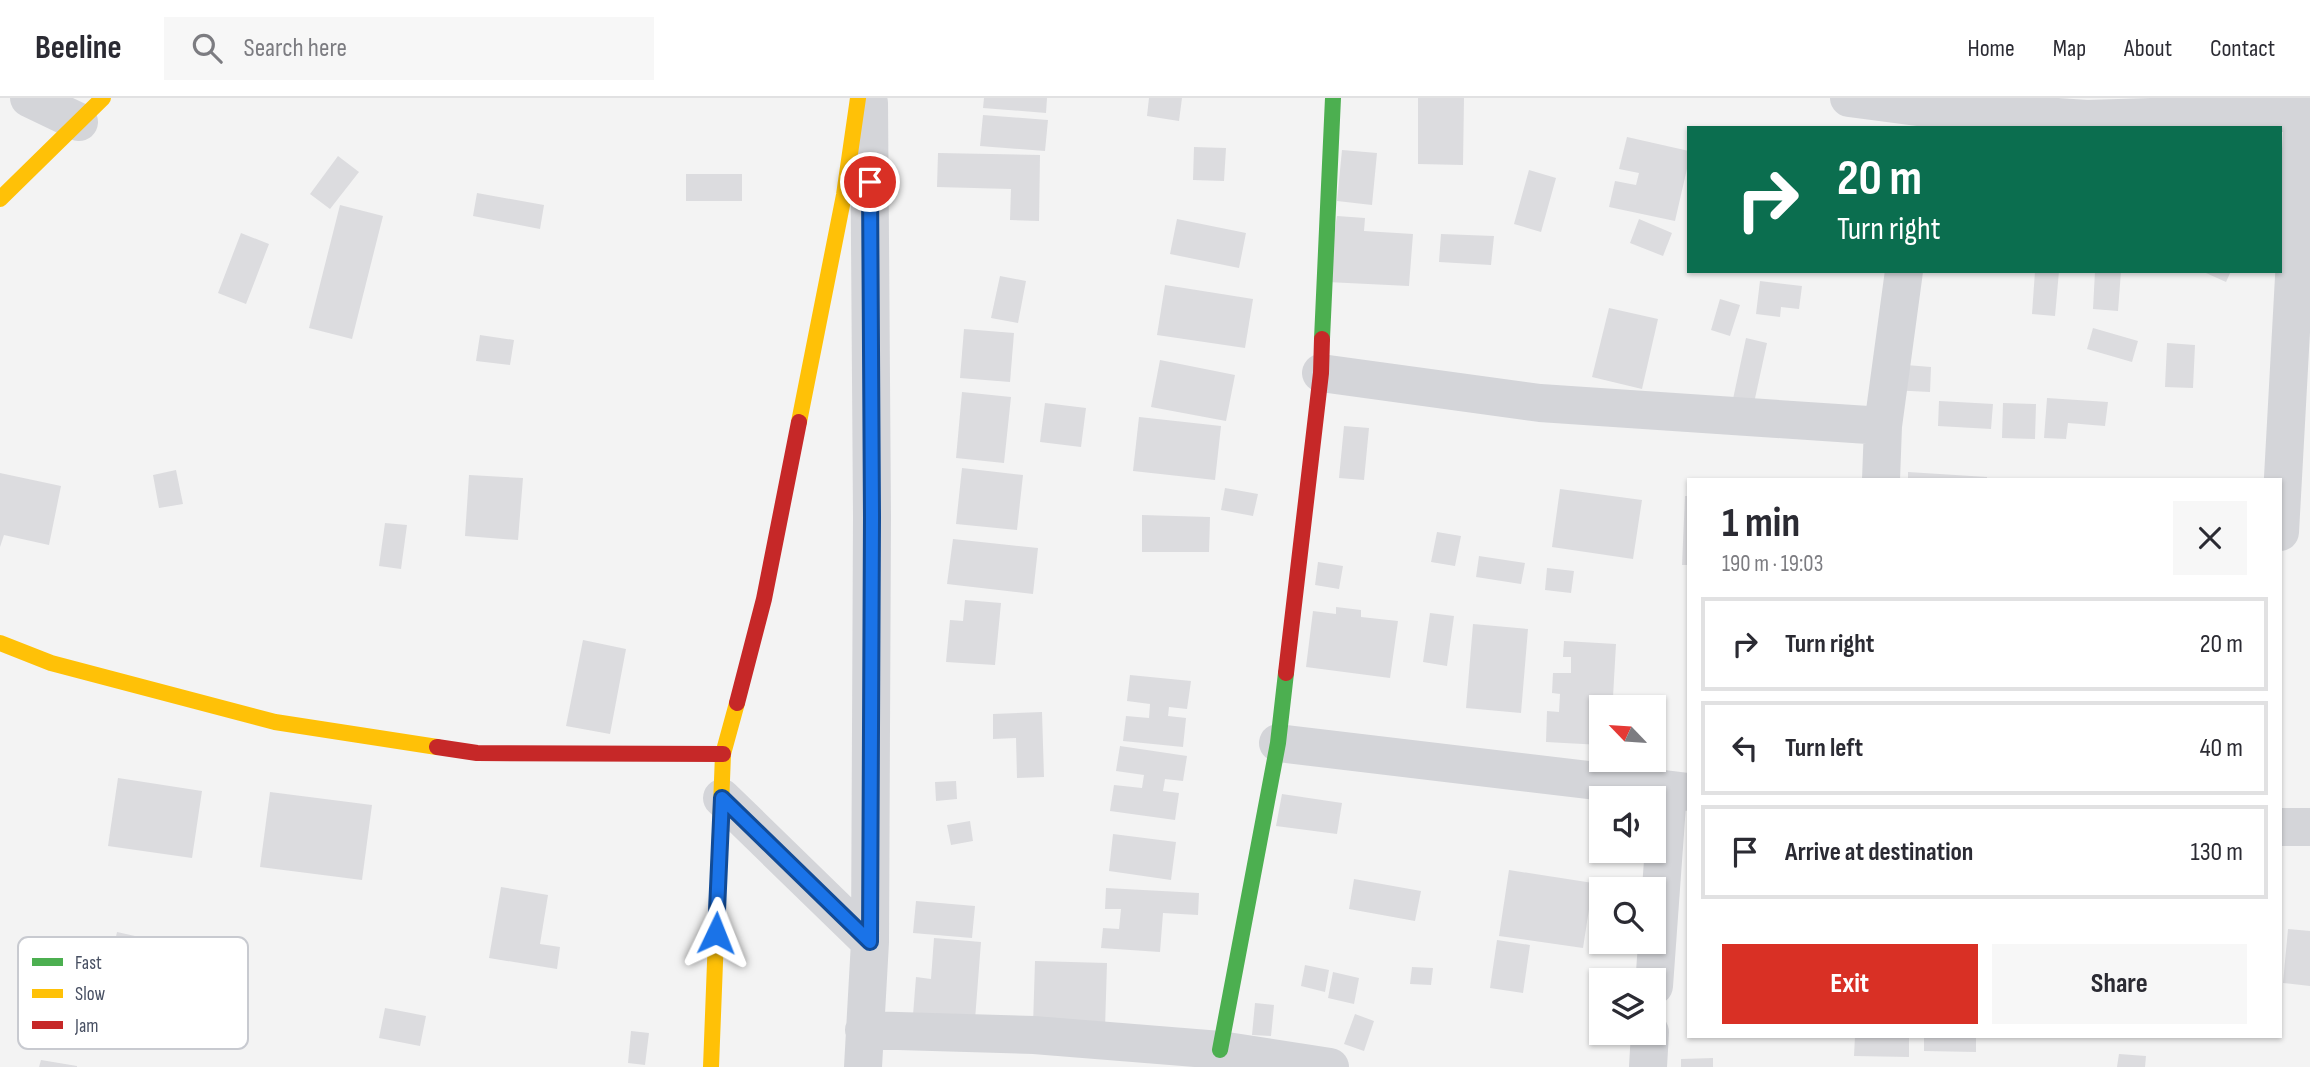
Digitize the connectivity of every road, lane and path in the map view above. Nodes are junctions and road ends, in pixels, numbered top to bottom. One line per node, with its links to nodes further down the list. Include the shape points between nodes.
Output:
1 (29, 98): 6 (street)
2 (858, 98): 17 (street, via 844,195 764,599)
3 (869, 98): 22 (street)
4 (1333, 98): 11 (street)
5 (1849, 98): 8 (street)
6 (91, 110): 9 (street)
7 (2306, 112): 8 (street, via 2087,119); 14 (street)
8 (1924, 118)
9 (0, 198)
10 (1903, 273): 12 (street)
11 (1321, 373): 12 (street, via 1540,403); 16 (street)
12 (1883, 426): 13 (street)
13 (1881, 478)
14 (2282, 500)
15 (0, 643): 17 (street, via 51,663 275,722 450,749 477,753)
16 (1278, 743): 18 (street); 26 (street)
17 (723, 754): 19 (street)
18 (1678, 792): 23 (street)
19 (722, 798): 22 (street); 27 (street)
20 (2282, 827): 21 (street)
21 (2310, 827)
22 (870, 942): 25 (street)
23 (1656, 968)
24 (1649, 1045): 29 (street)
25 (864, 1049): 26 (street, via 1034,1035)
26 (1220, 1050): 28 (street)
27 (711, 1067)
28 (1330, 1067)
29 (1648, 1067)

